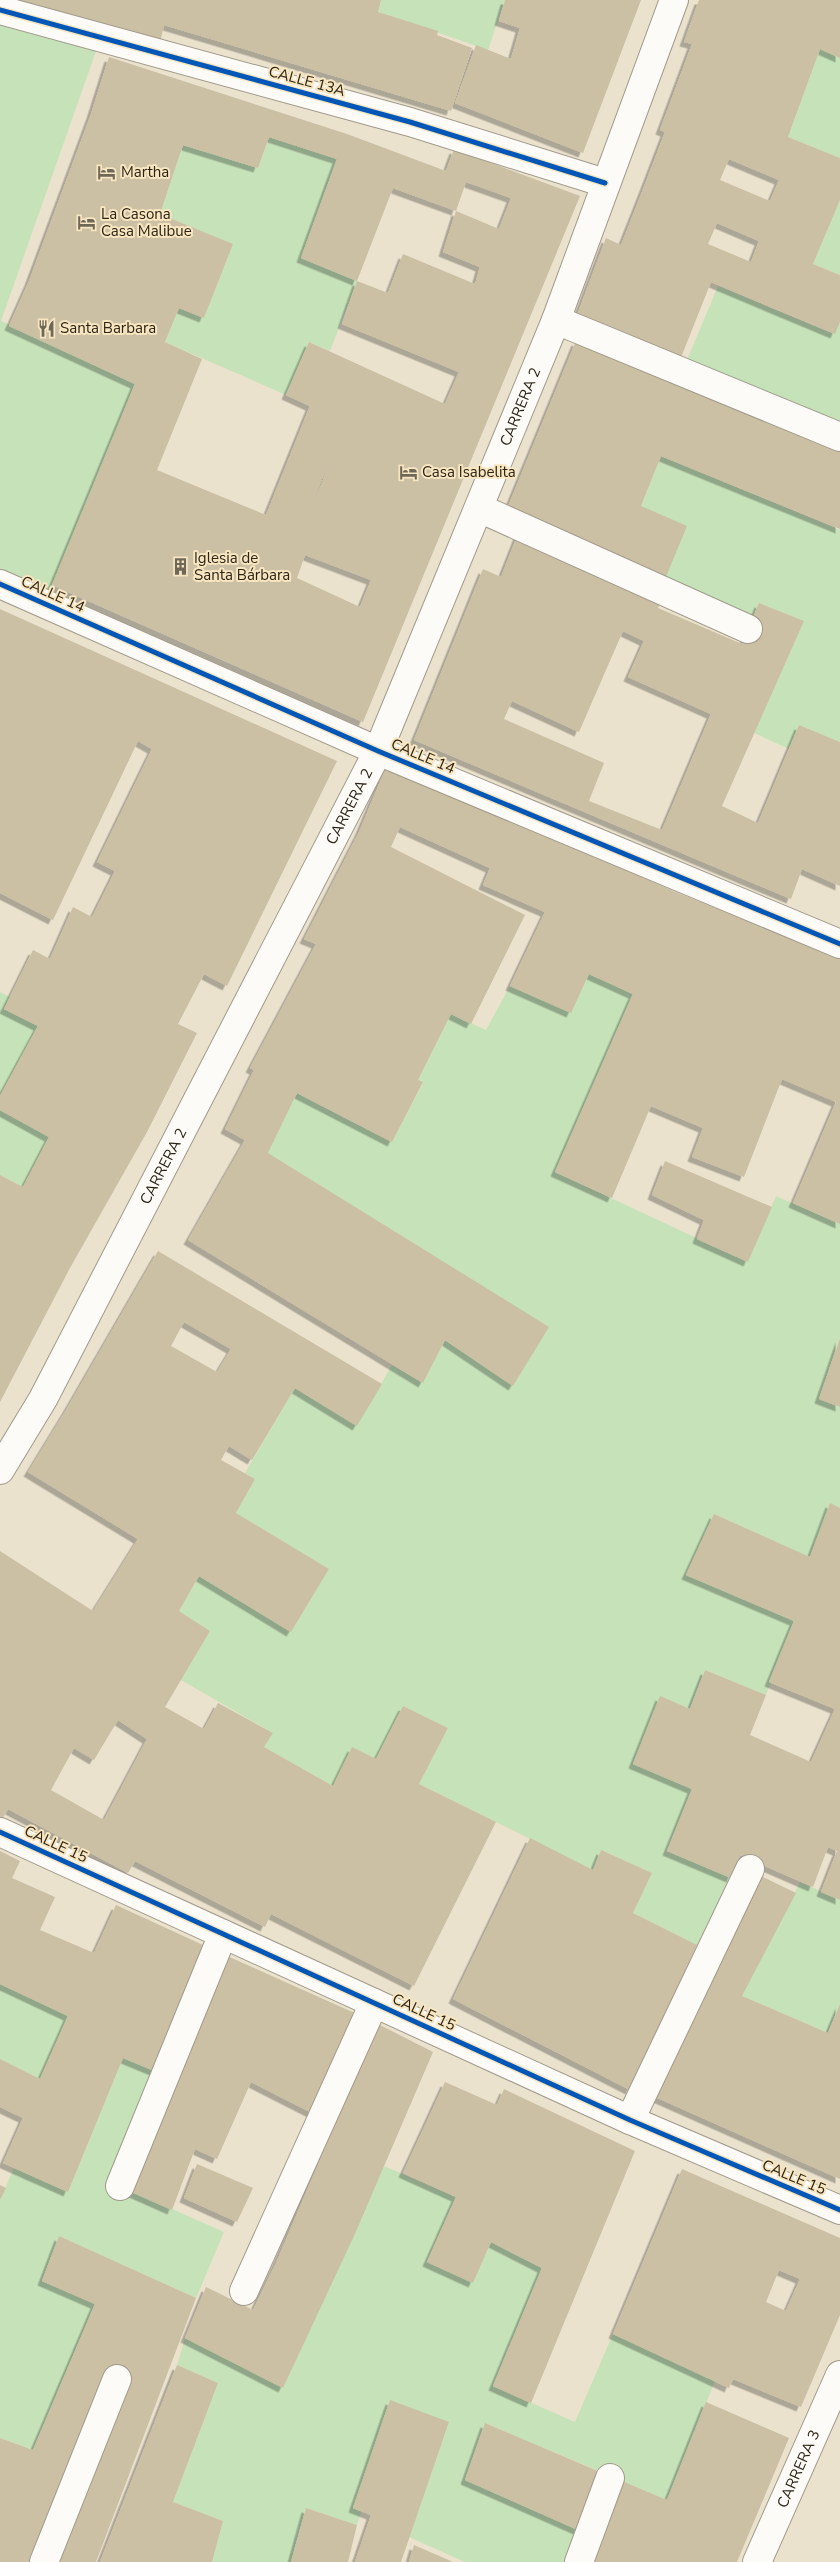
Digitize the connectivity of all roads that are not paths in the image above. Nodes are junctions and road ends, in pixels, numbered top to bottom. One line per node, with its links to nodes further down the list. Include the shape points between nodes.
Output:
1 (674, 0): 3 (street, CARRERA 2)
2 (0, 10): 3 (street, CALLE 13A, via 410,122)
3 (605, 183): 4 (street, CARRERA 2)
4 (556, 320): 5 (street); 6 (street, CARRERA 2)
5 (840, 437)
6 (479, 508): 8 (street); 9 (street, CARRERA 2)
7 (0, 584): 9 (street, CALLE 14)
8 (748, 629)
9 (378, 751): 10 (street, CALLE 14); 11 (street, CARRERA 2, via 43,1399)
10 (840, 944)
11 (0, 1470)
12 (0, 1832): 14 (street, CALLE 15)
13 (750, 1869): 16 (street)
14 (223, 1934): 15 (street, CALLE 15); 17 (street)
15 (374, 2004): 16 (street, CALLE 15); 19 (street)
16 (630, 2120): 18 (street, CALLE 15)
17 (120, 2186)
18 (840, 2210)
19 (244, 2291)
20 (840, 2375): 25 (street, CARRERA 3)
21 (117, 2379): 23 (street)
22 (610, 2478): 24 (street)
23 (44, 2562)
24 (579, 2562)
25 (757, 2562)

